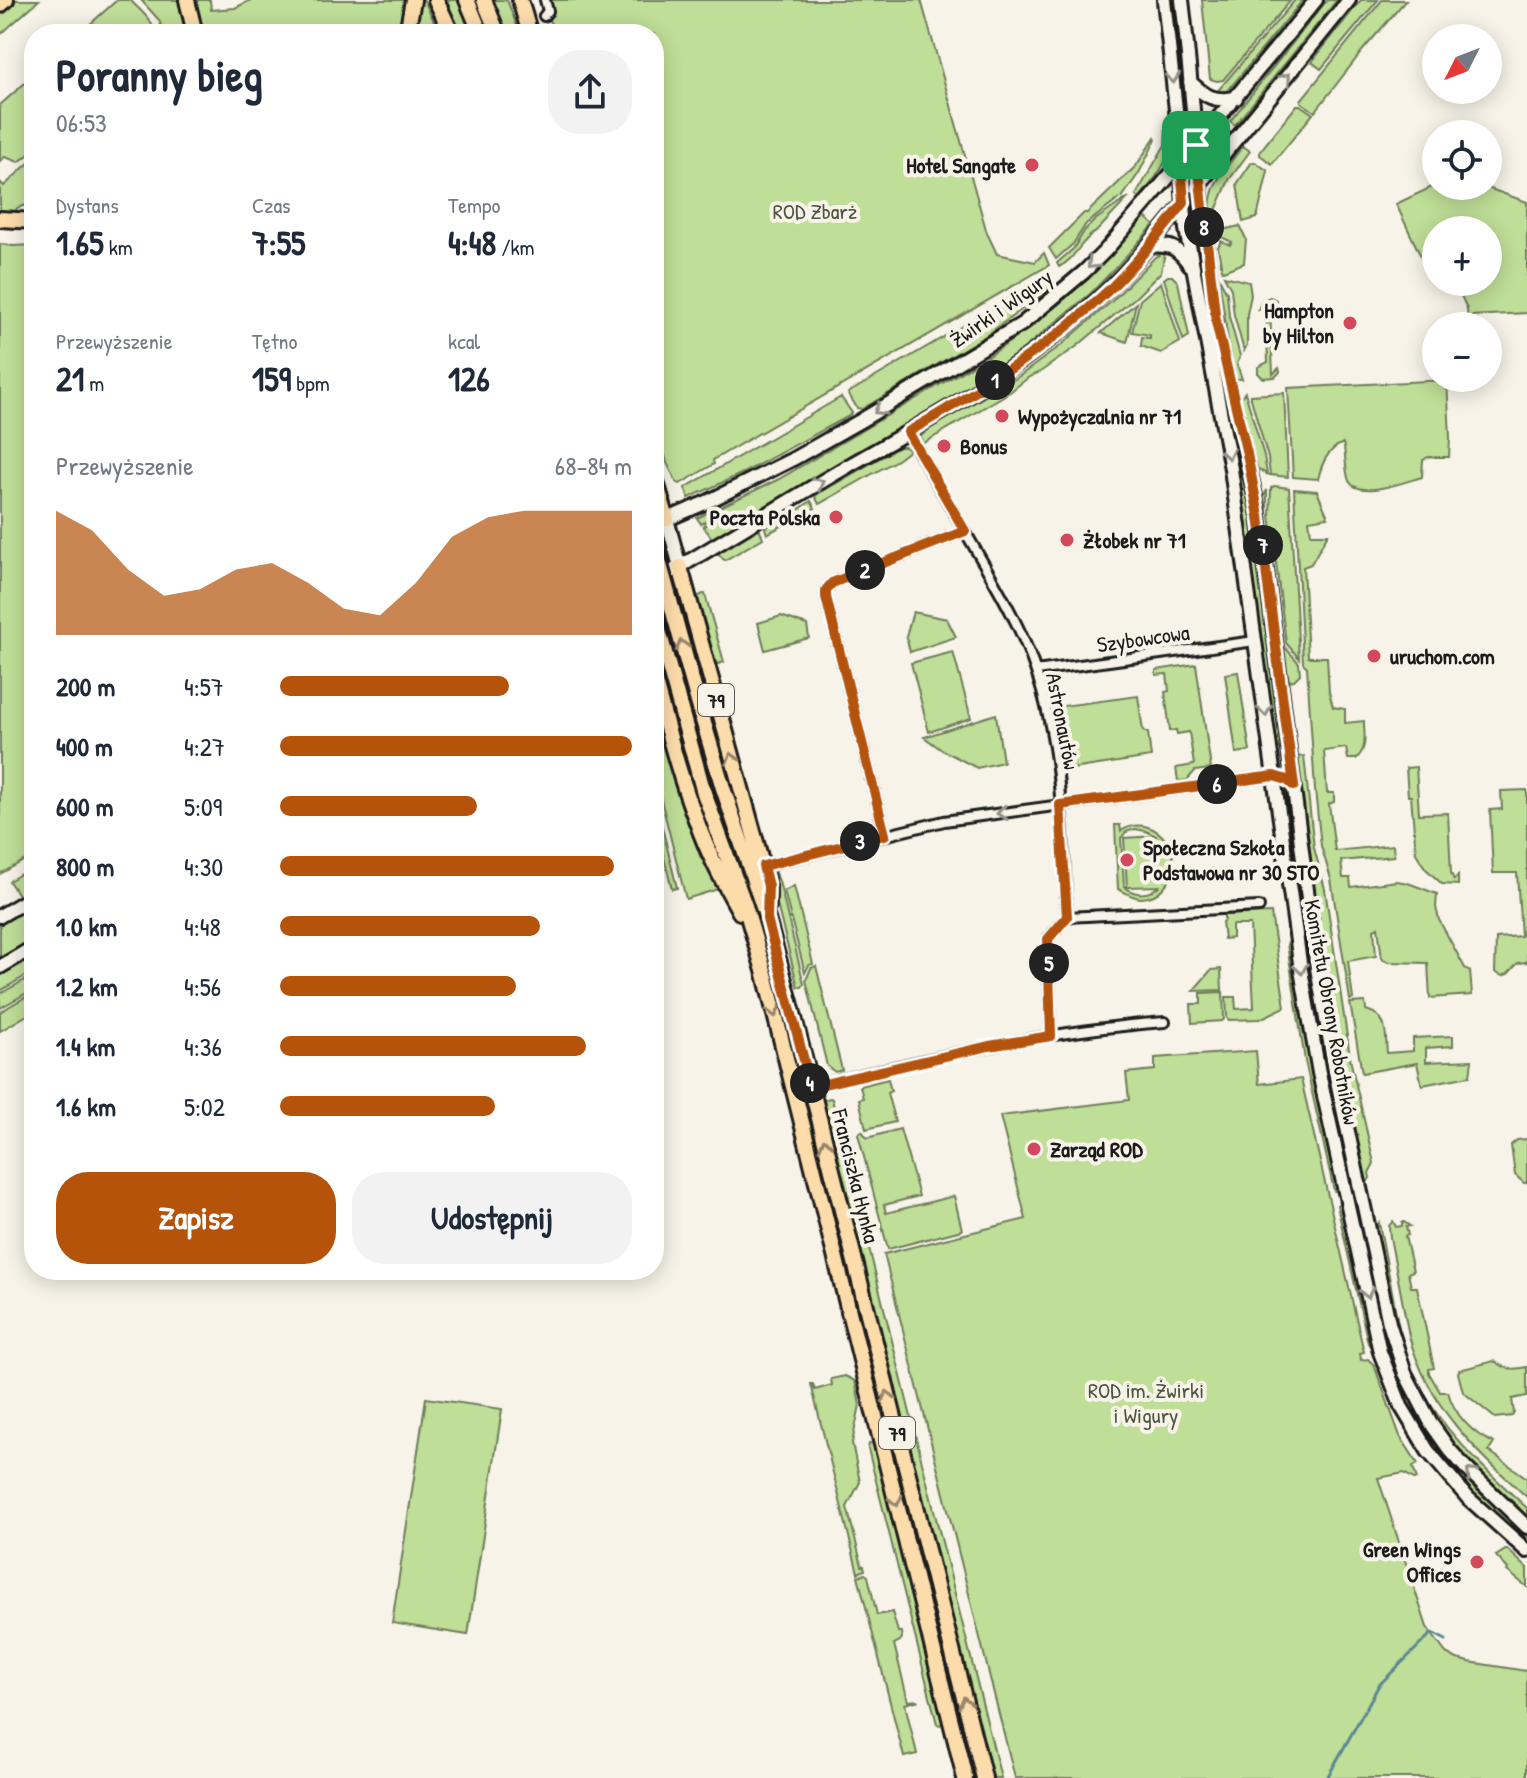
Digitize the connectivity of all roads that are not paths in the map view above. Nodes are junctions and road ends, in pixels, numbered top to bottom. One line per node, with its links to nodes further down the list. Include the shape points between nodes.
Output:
1 (6, 0): 14 (main road)
2 (187, 0): 16 (main road)
3 (413, 0): 17 (main road)
4 (436, 0): 18 (main road)
5 (467, 0): 19 (main road)
6 (484, 0): 20 (main road)
7 (513, 0): 21 (main road)
8 (520, 0): 22 (main road)
9 (545, 0): 15 (street)
10 (1164, 0): 26 (street, Komitetu Obrony Robotników, one-way to 26)
11 (1182, 0): 23 (street, Komitetu Obrony Robotników)
12 (1316, 0): 24 (street, Żwirki i Wigury)
13 (1349, 0): 27 (street, one-way to 13)
14 (0, 5)
15 (544, 16)
16 (193, 24)
17 (408, 24)
18 (447, 24)
19 (477, 24)
20 (494, 24)
21 (526, 24)
22 (527, 24)
23 (1190, 82): 24 (street, via 1216,100); 25 (street, Komitetu Obrony Robotników)
24 (1236, 98): 25 (street, Żwirki i Wigury)
25 (1196, 145): 26 (street, Żwirki i Wigury); 27 (street, Komitetu Obrony Robotników)
26 (1181, 163): 28 (street, Komitetu Obrony Robotników); 34 (street, Żwirki i Wigury, one-way to 34, via 1094,262 1022,324 807,452)
27 (1199, 185): 28 (street); 45 (street, Komitetu Obrony Robotników, via 1216,322 1259,516)
28 (1184, 203): 31 (street); 32 (street, Komitetu Obrony Robotników)
29 (0, 219): 30 (main road)
30 (24, 221)
31 (1149, 246): 32 (street, via 1176,248); 33 (street, via 1054,338)
32 (1192, 267): 40 (street, Komitetu Obrony Robotników, one-way to 40, via 1228,455)
33 (908, 432): 36 (street, Astronautów); 37 (street, one-way to 33)
34 (664, 520)
35 (664, 531): 37 (street, 79)
36 (965, 531): 42 (street, Astronautów, via 1014,617); 47 (street, via 832,583 826,590)
37 (680, 567): 38 (street); 48 (main road, 79, one-way to 37)
38 (664, 576)
39 (664, 579): 53 (main road, Franciszka Hynka, one-way to 39, bridge, via 723,788)
40 (1255, 641): 42 (street, Szybowcowa); 44 (street, Komitetu Obrony Robotników, one-way to 44)
41 (664, 649): 54 (main road, Franciszka Hynka, via 704,793)
42 (1036, 671): 46 (street, Astronautów, via 1052,737)
43 (664, 716): 54 (main road, 79, via 697,823)
44 (1274, 776): 45 (street); 46 (street); 61 (street, Komitetu Obrony Robotników, one-way to 61, via 1319,1073 1380,1352 1401,1406 1428,1451 1468,1498)
45 (1294, 786): 60 (street, Komitetu Obrony Robotników, one-way to 45, via 1449,1449 1418,1401 1395,1346 1336,1076)
46 (1060, 805): 47 (street, one-way to 47); 52 (street, Astronautów)
47 (885, 835): 48 (street)
48 (763, 866): 53 (main road, 79)
49 (24, 902): 51 (street)
50 (1259, 907): 52 (street)
51 (0, 916)
52 (1067, 917): 58 (street, via 1048,939)
53 (767, 919): 59 (main road, Franciszka Hynka / 79)
54 (754, 936): 62 (main road, Franciszka Hynka / 79, one-way to 62)
55 (24, 953): 56 (street)
56 (0, 967)
57 (1165, 1022): 58 (street)
58 (1051, 1036): 59 (street)
59 (811, 1087): 63 (main road, Franciszka Hynka / 79, one-way to 59)
60 (1527, 1527)
61 (1527, 1551)
62 (965, 1778)
63 (984, 1778)

